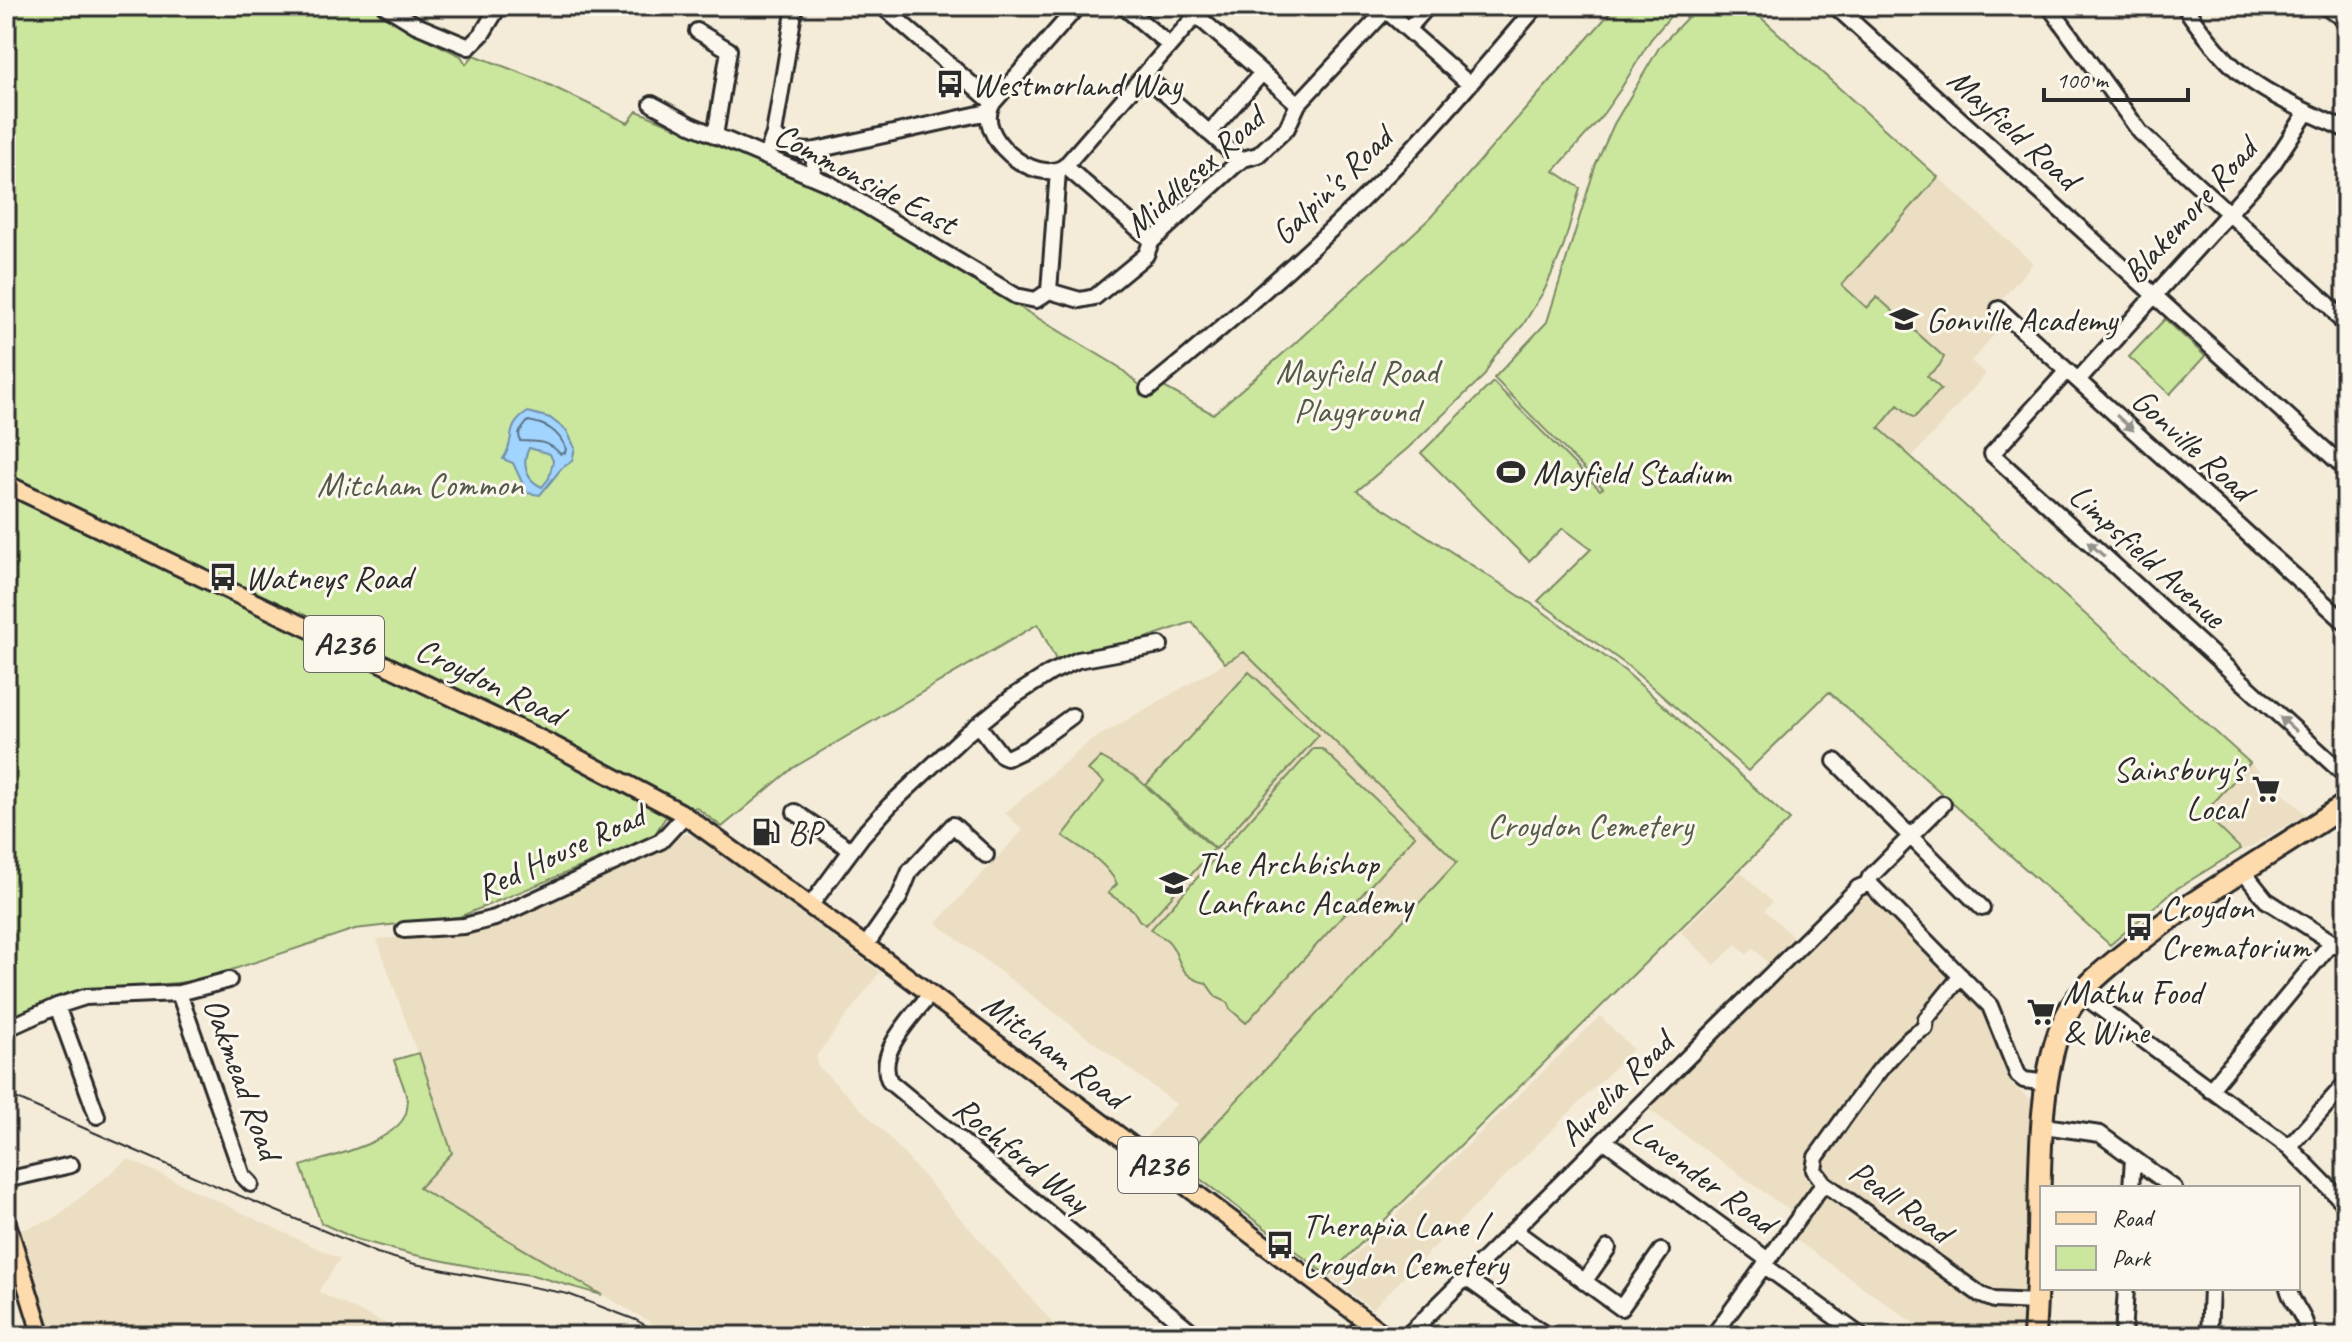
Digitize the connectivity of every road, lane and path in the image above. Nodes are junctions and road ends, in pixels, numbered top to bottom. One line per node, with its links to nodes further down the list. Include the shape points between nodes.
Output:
1 (385, 6): 2 (street, via 416,25 471,46)
2 (499, 6)
3 (610, 6): 4 (street)
4 (622, 6)
5 (795, 6): 32 (street)
6 (882, 6): 28 (street)
7 (1078, 6): 28 (street)
8 (1123, 6): 22 (street)
9 (1428, 6): 20 (street)
10 (1537, 6): 25 (street, Galpin's Road)
11 (1835, 6): 18 (street, Mayfield Road)
12 (1860, 6): 18 (street)
13 (2049, 6): 39 (street, via 2136,128)
14 (2184, 6): 29 (street, via 2233,67)
15 (2324, 6): 19 (street)
16 (1384, 8): 20 (street); 27 (street, Middlesex Road)
17 (1200, 10): 22 (street); 23 (street)
18 (1849, 18): 42 (street, Mayfield Road)
19 (2346, 20)
20 (1408, 29): 25 (street)
21 (697, 31): 33 (street, via 729,50)
22 (1169, 45): 24 (street)
23 (1262, 73): 27 (street); 31 (street)
24 (1144, 75): 31 (street); 37 (street)
25 (1469, 84): 46 (street, Galpin's Road, via 1387,175 1229,322)
26 (652, 104): 33 (street, Commonside East)
27 (1298, 104): 36 (street, Middlesex Road, via 1291,124 1277,138 1258,155)
28 (990, 107): 34 (street); 37 (street, via 996,138 1013,157 1035,169)
29 (2307, 112): 30 (street); 39 (street, Blakemore Road, via 2273,164)
30 (2346, 130)
31 (1209, 133): 36 (street)
32 (774, 134): 34 (street, via 789,148); 35 (street)
33 (715, 136): 35 (street, Commonside East)
34 (816, 150): 38 (street)
35 (766, 156): 38 (street, Commonside East)
36 (1240, 160): 40 (street, Middlesex Road)
37 (1061, 169): 40 (street); 41 (street)
38 (812, 175): 41 (street, Commonside East, via 1016,296 1036,300)
39 (2223, 218): 42 (street, Blakemore Road); 44 (street, via 2330,306)
40 (1152, 241): 41 (street, Middlesex Road, via 1146,255 1095,297 1074,299)
41 (1049, 291)
42 (2154, 295): 45 (street, Blakemore Road, via 2092,366); 47 (street, Mayfield Road)
43 (1999, 309): 45 (street, Gonville Road)
44 (2346, 327)
45 (2072, 375): 49 (street, Gonville Road, one-way to 49); 54 (street, Limpsfield Avenue, one-way to 45, via 1992,454)
46 (1148, 389)
47 (2346, 469)
48 (6, 484): 58 (main road, Croydon Road / A236, via 553,745)
49 (2346, 623)
50 (1160, 645): 52 (street, via 1062,667)
51 (1072, 716): 52 (street, via 1007,758)
52 (978, 725): 60 (street, via 909,786)
53 (1835, 761): 59 (street)
54 (2346, 776)
55 (1943, 804): 59 (street, Aurelia Road)
56 (795, 812): 60 (street)
57 (2343, 814): 62 (highway)
58 (685, 815): 64 (main road, Mitcham Road / A236); 66 (street, Red House Road, via 661,841 495,918)
59 (1911, 837): 63 (street, Aurelia Road); 65 (street)
60 (851, 850): 64 (street)
61 (986, 855): 68 (street, via 956,821 910,871 899,898)
62 (2241, 869): 67 (street, via 2266,900); 74 (highway, via 2136,944)
63 (1867, 884): 70 (street); 82 (street, Aurelia Road)
64 (810, 906): 68 (main road, Mitcham Road / A236)
65 (1982, 908)
66 (404, 930)
67 (2332, 942): 69 (street); 79 (street)
68 (866, 945): 73 (main road, Mitcham Road / A236)
69 (2346, 951)
70 (1961, 976): 77 (street, via 1993,1009 2018,1075); 87 (street, Peall Road, via 1926,1019 1925,1028 1896,1050 1816,1157 1814,1170)
71 (229, 980): 72 (street)
72 (179, 993): 75 (street, via 97,996); 88 (street, Oakmead Road, via 243,1176)
73 (930, 994): 105 (main road, Mitcham Road / A236); 107 (street, Rochford Way, via 888,1053 885,1071 890,1082)
74 (2081, 994): 77 (highway, via 2060,1030); 79 (street)
75 (57, 1006): 76 (street); 80 (street)
76 (6, 1029)
77 (2048, 1083): 81 (highway)
78 (2346, 1083): 83 (street)
79 (2210, 1090): 83 (street)
80 (97, 1116)
81 (2044, 1126): 84 (street, via 2100,1134); 89 (highway)
82 (1605, 1141): 95 (street, Aurelia Road); 98 (street, Lavender Road)
83 (2289, 1147): 92 (street)
84 (2133, 1158): 90 (street); 91 (street)
85 (71, 1165): 86 (street)
86 (6, 1180)
87 (1824, 1183): 98 (street); 104 (street, Peall Road, via 1984,1297)
88 (251, 1184)
89 (2041, 1186)
90 (2131, 1186)
91 (2171, 1186)
92 (2346, 1205)
93 (2040, 1214): 104 (highway)
94 (6, 1220): 106 (main road)
95 (1514, 1230): 99 (street, Aurelia Road); 100 (street)
96 (1608, 1248): 100 (street)
97 (1661, 1251): 100 (street, via 1637,1272 1621,1308)
98 (1766, 1263): 112 (street); 113 (street, Lavender Road)
99 (1466, 1278): 110 (street, Aurelia Road); 111 (street)
100 (1584, 1282)
101 (2126, 1290): 115 (street)
102 (2211, 1290): 116 (street)
103 (2289, 1290): 117 (street)
104 (2036, 1302): 114 (highway)
105 (1369, 1324): 108 (street); 109 (main road, Mitcham Road / A236)
106 (42, 1336)
107 (1197, 1336)
108 (1349, 1336)
109 (1386, 1336)
110 (1407, 1336)
111 (1547, 1336)
112 (1713, 1336)
113 (1861, 1336)
114 (2034, 1336)
115 (2123, 1336)
116 (2209, 1336)
117 (2308, 1336)

